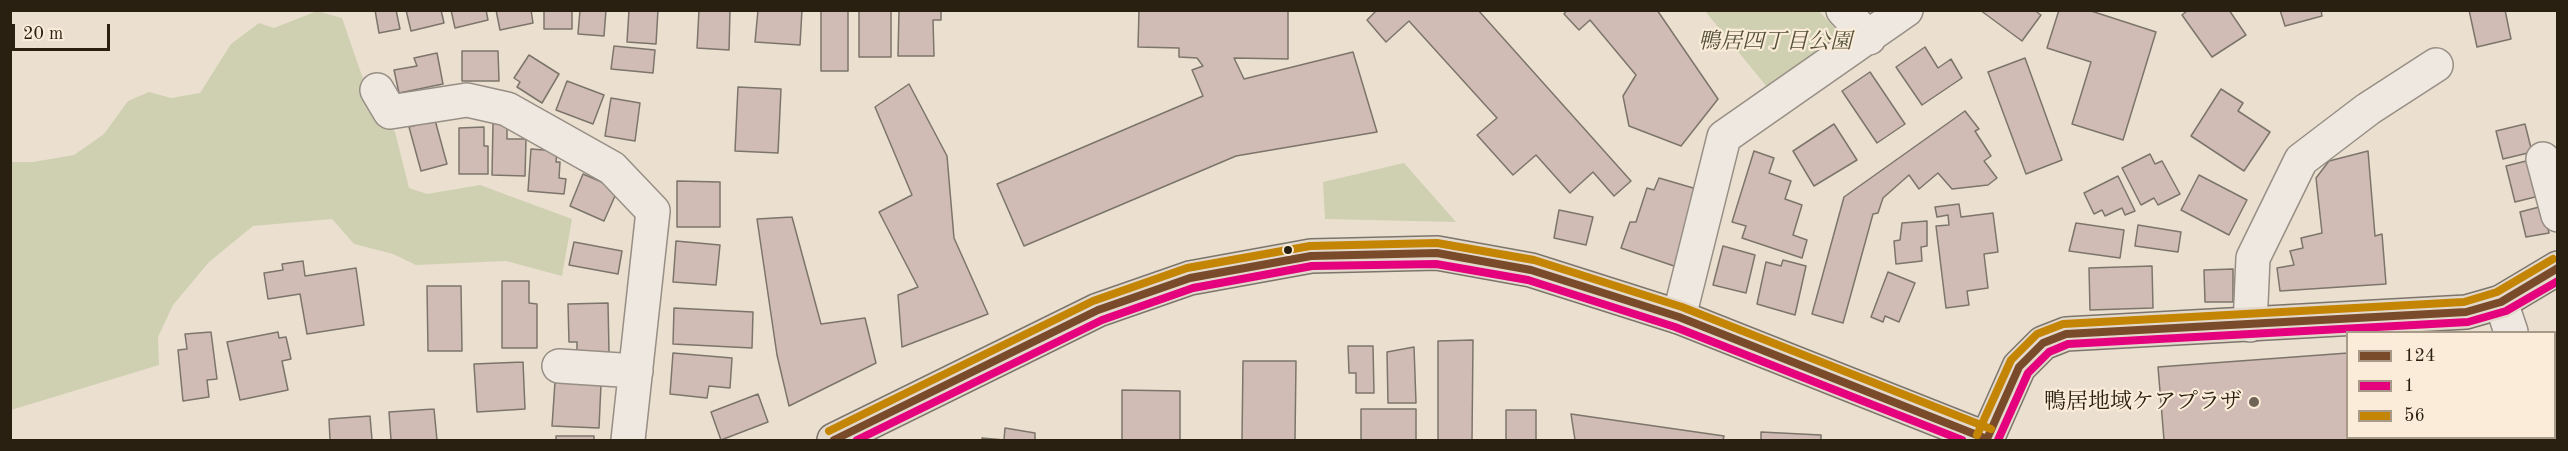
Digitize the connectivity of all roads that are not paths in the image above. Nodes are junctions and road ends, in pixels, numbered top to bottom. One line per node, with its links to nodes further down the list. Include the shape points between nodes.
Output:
1 (1843, 10): 3 (street)
2 (1906, 10): 3 (street)
3 (1869, 38): 9 (street, via 1724,137)
4 (2436, 65): 12 (street, via 2368,109 2301,160 2253,258)
5 (377, 90): 14 (street, via 390,112 467,100 507,109 612,168 653,211)
6 (2543, 159): 7 (street)
7 (2558, 214)
8 (2558, 268): 10 (main road)
9 (1679, 317): 15 (main road); 17 (main road, via 1531,270 1437,253 1311,256 1190,278 1098,310)
10 (2506, 317): 11 (main road)
11 (2469, 322): 12 (main road)
12 (2250, 325): 15 (main road, via 2066,334 2043,342 2019,367)
13 (559, 366): 14 (street)
14 (636, 371): 16 (street)
15 (1988, 440)
16 (628, 441)
17 (834, 441)

